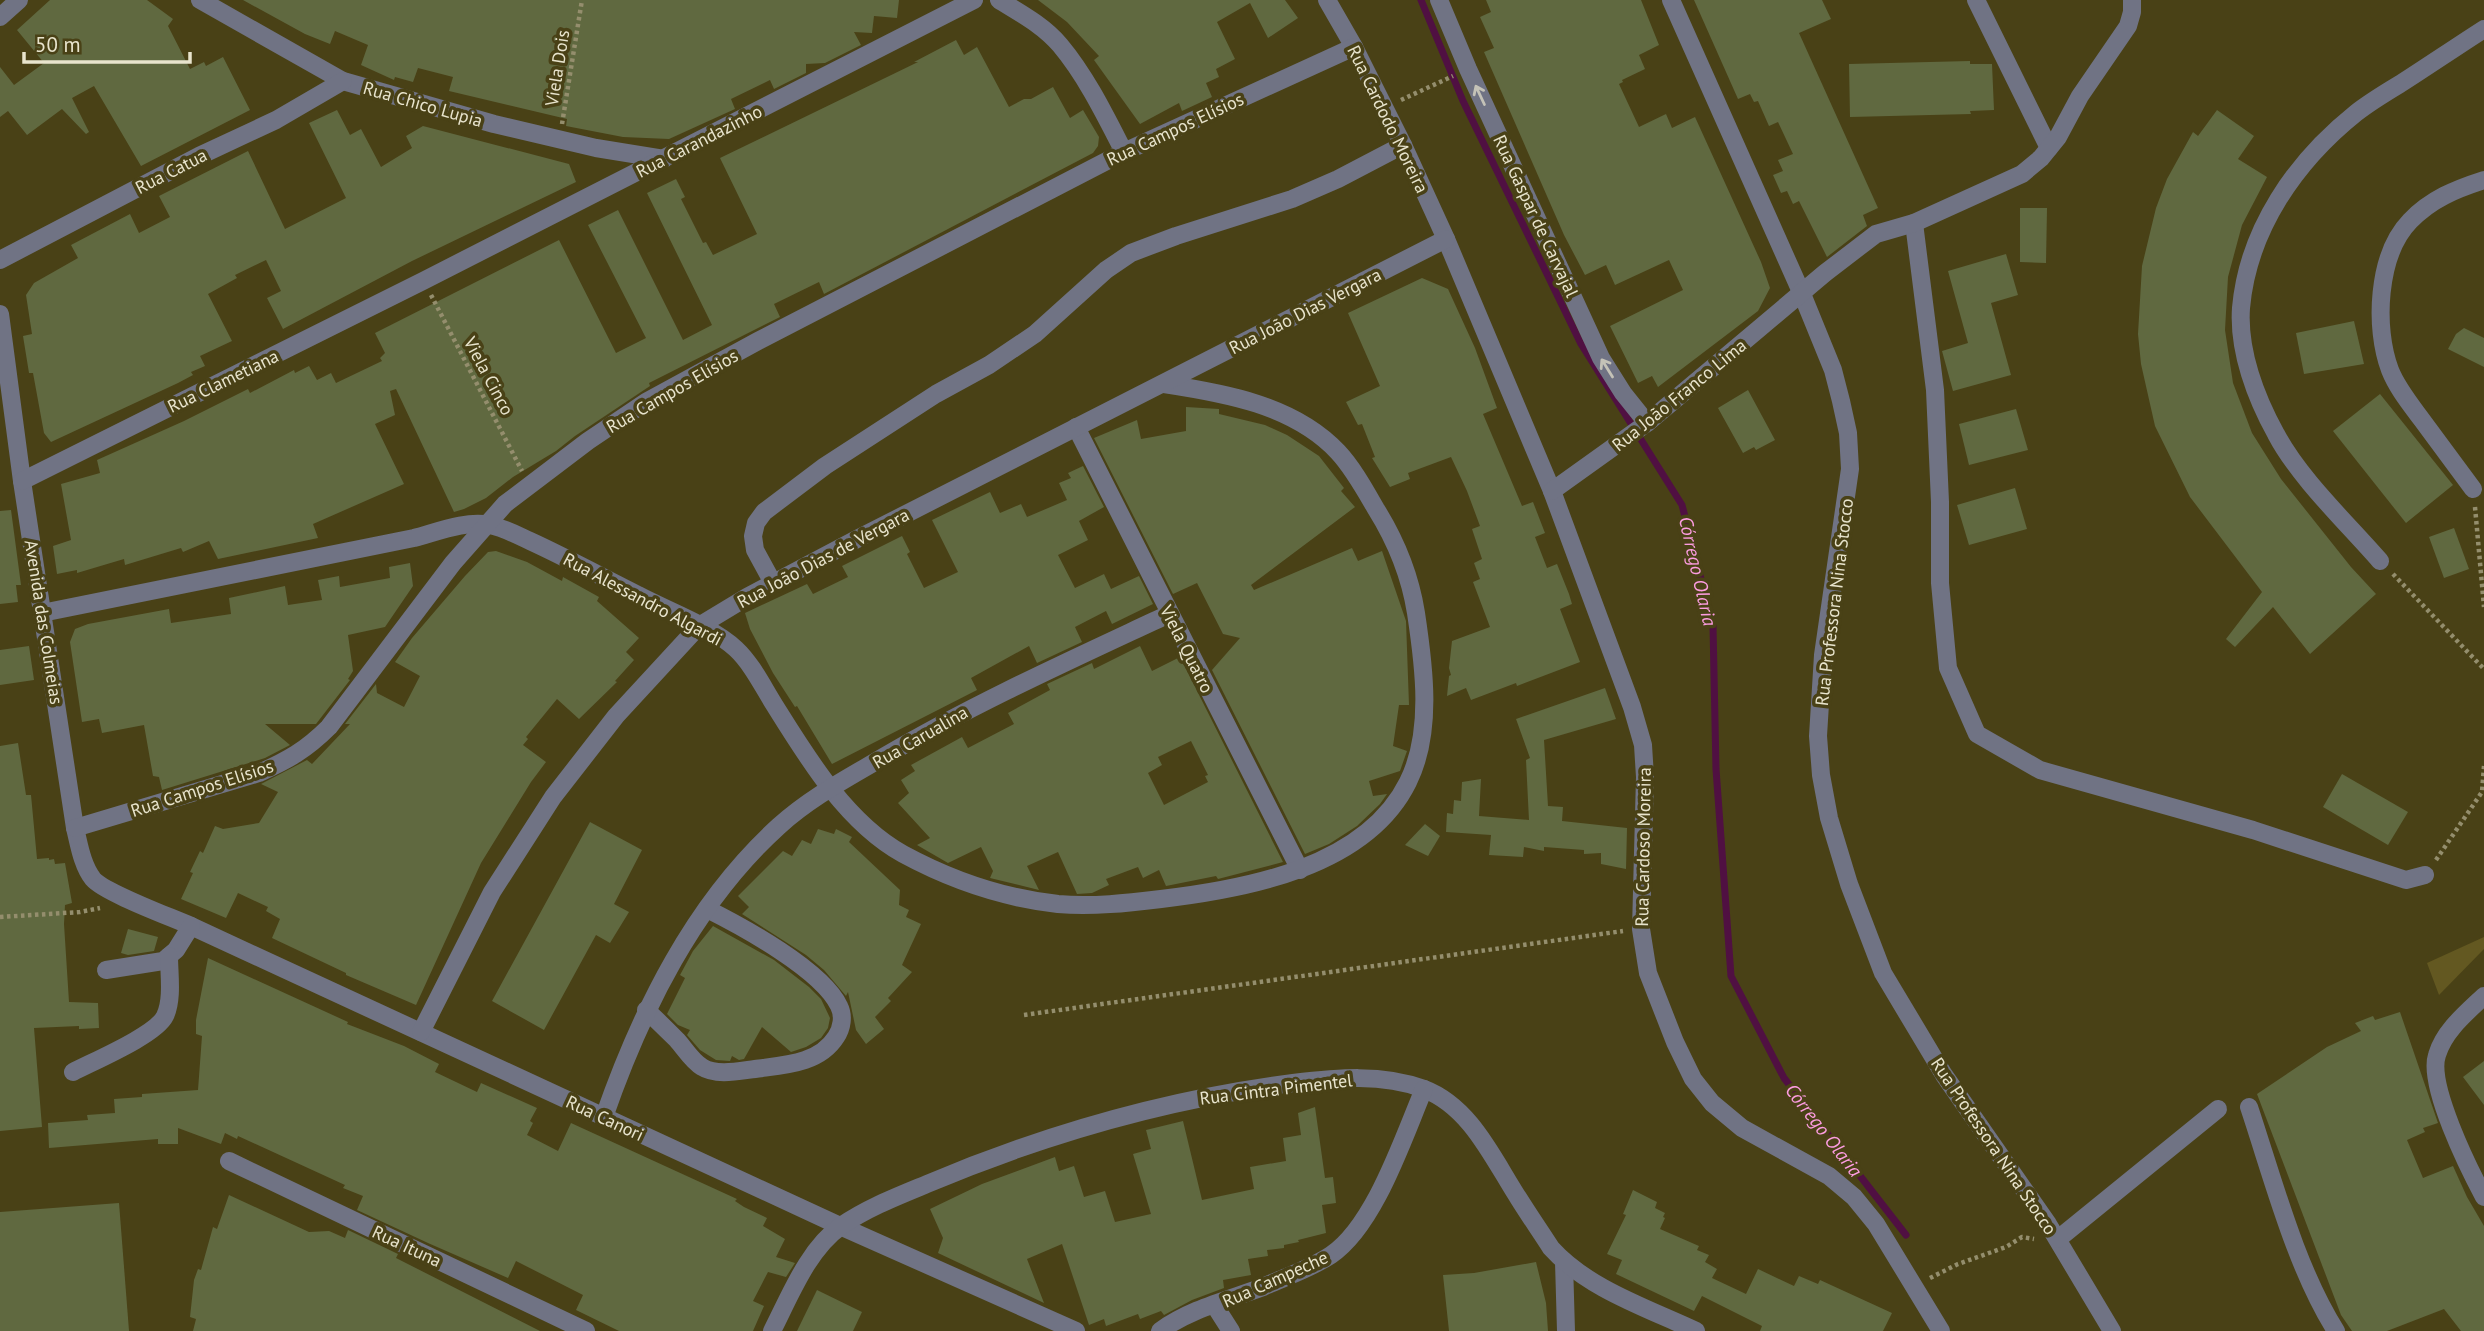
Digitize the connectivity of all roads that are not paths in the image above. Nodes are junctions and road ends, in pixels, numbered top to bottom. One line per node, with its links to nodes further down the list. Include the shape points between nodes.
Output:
1 (19, 0): 10 (street)
2 (200, 0): 13 (street, Rua Chico Lupia)
3 (974, 0): 17 (street, Rua Carandazinho)
4 (999, 0): 16 (street, via 1059,44)
5 (1327, 0): 12 (street, Rua Cardodo Moreira)
6 (1439, 0): 26 (street, Rua Gaspar de Carvajal, one-way to 6, via 1601,358)
7 (1671, 0): 23 (street, Rua Professora Nina Stocco)
8 (1976, 0): 15 (street)
9 (2132, 0): 15 (street, Rua João Franco Lima, via 2128,26)
10 (0, 17)
11 (2484, 29): 32 (street, via 2358,112 2322,143 2289,182 2264,223 2249,268 2241,310 2246,359 2256,394 2277,437 2298,466)
12 (1354, 47): 14 (street, Rua Cardodo Moreira); 16 (street, Rua Campos Elísios)
13 (343, 81): 17 (street, Rua Chico Lupia, via 494,124); 21 (street, Rua Catua, via 276,120)
14 (1403, 145): 20 (street, Rua Cardodo Moreira); 33 (street, via 1292,199 1131,253 1106,270 1035,334 869,437 764,512 753,536 755,550)
15 (2049, 148): 19 (street, Rua João Franco Lima, via 2022,174)
16 (1124, 152): 31 (street, Rua Campos Elísios, via 657,396 529,484)
17 (664, 159): 22 (street, Rua Carandazinho)
18 (2484, 180): 29 (street, via 2452,190 2408,223 2390,254 2382,286 2384,344 2391,371)
19 (1914, 223): 23 (street, Rua João Franco Lima, via 1876,234); 40 (street, via 1935,390 1940,583 1948,668 1977,734 2040,770 2253,830 2406,880)
20 (1446, 239): 25 (street, Rua João Dias Vergara); 30 (street, Rua Cardoso Moreira)
21 (0, 260)
22 (423, 281): 28 (street, Rua Clametiana)
23 (1802, 294): 26 (street, Rua João Franco Lima); 57 (street, Rua Professora Nina Stocco, via 1833,370 1850,453 1820,697 1818,736 1829,818 1883,973 1944,1075)
24 (0, 314): 28 (street, Avenida das Colmeias)
25 (1164, 384): 27 (street, Rua João Dias de Vergara); 39 (street, Rua Alessandro Algardi, via 1252,402 1301,423 1338,451 1392,536 1412,590 1424,692 1422,739 1409,780 1389,813 1354,841)
26 (1643, 426): 30 (street, Rua João Franco Lima)
27 (1076, 427): 33 (street, Rua João Dias de Vergara); 35 (street, Viela Quatro)
28 (22, 481): 34 (street, Avenida das Colmeias)
29 (2473, 489)
30 (1552, 491): 67 (street, Rua Cardoso Moreira, via 1643,745 1641,929 1648,973 1675,1042 1693,1079 1712,1103 1742,1128 1829,1176 1854,1198 1876,1224)
31 (486, 524): 34 (street, Rua Alessandro Algardi); 36 (street, Rua Alessandro Algardi); 38 (street, Rua Campos Elísios, via 308,748 258,773)
32 (2380, 561)
33 (773, 583): 36 (street, Rua João Dias de Vergara)
34 (42, 613): 38 (street, Avenida das Colmeias)
35 (1169, 614): 37 (street, Rua Carualina, via 975,705); 39 (street, Viela Quatro)
36 (699, 626): 37 (street, Rua Alessandro Algardi, via 736,649); 48 (street, Rua João Dias de Vergara, via 615,716 553,797 492,892)
37 (829, 788): 39 (street, Rua Alessandro Algardi, via 898,852 952,878 1005,895 1059,904 1124,904 1253,884); 42 (street, Rua Carualina, via 779,826)
38 (75, 828): 41 (street, Avenida das Colmeias, via 93,879 106,890)
39 (1300, 870)
40 (2425, 875)
41 (135, 901): 43 (street, Rua Canori)
42 (707, 909): 47 (street, Rua Carualina); 47 (street, via 772,946 818,980 839,1005 840,1031 822,1052 796,1063 711,1071 694,1060)
43 (191, 926): 44 (street); 48 (street, Rua Canori)
44 (169, 956): 45 (street); 49 (street, via 169,1002 158,1028)
45 (106, 971)
46 (2484, 996): 55 (street, via 2443,1041 2434,1065 2449,1119)
47 (646, 1010): 53 (street, Rua Carualina)
48 (421, 1032): 53 (street, Rua Canori)
49 (73, 1072)
50 (1424, 1089): 56 (street, Rua Cintra Pimentel, via 1375,1078 1345,1079 1200,1098 1053,1138 958,1171); 58 (street, Rua Cintra Pimentel, via 1446,1100 1469,1122); 59 (street, Rua Campeche, via 1377,1196 1350,1239 1294,1274)
51 (2249, 1107): 69 (street, via 2307,1276)
52 (2218, 1109): 57 (street)
53 (604, 1117): 56 (street, Rua Canori)
54 (229, 1161): 60 (street, Rua Ituna)
55 (2484, 1197)
56 (840, 1226): 61 (street, via 818,1250); 62 (street, Rua Canori)
57 (2059, 1241): 68 (street, Rua Professora Nina Stocco)
58 (1564, 1262): 65 (street); 66 (street, Rua Cintra Pimentel, via 1583,1276)
59 (1215, 1306): 63 (street, Rua Campeche, via 1190,1313); 64 (street)
60 (586, 1331)
61 (772, 1331)
62 (1076, 1331)
63 (1160, 1331)
64 (1231, 1331)
65 (1566, 1331)
66 (1696, 1331)
67 (1941, 1331)
68 (2112, 1331)
69 (2336, 1331)

